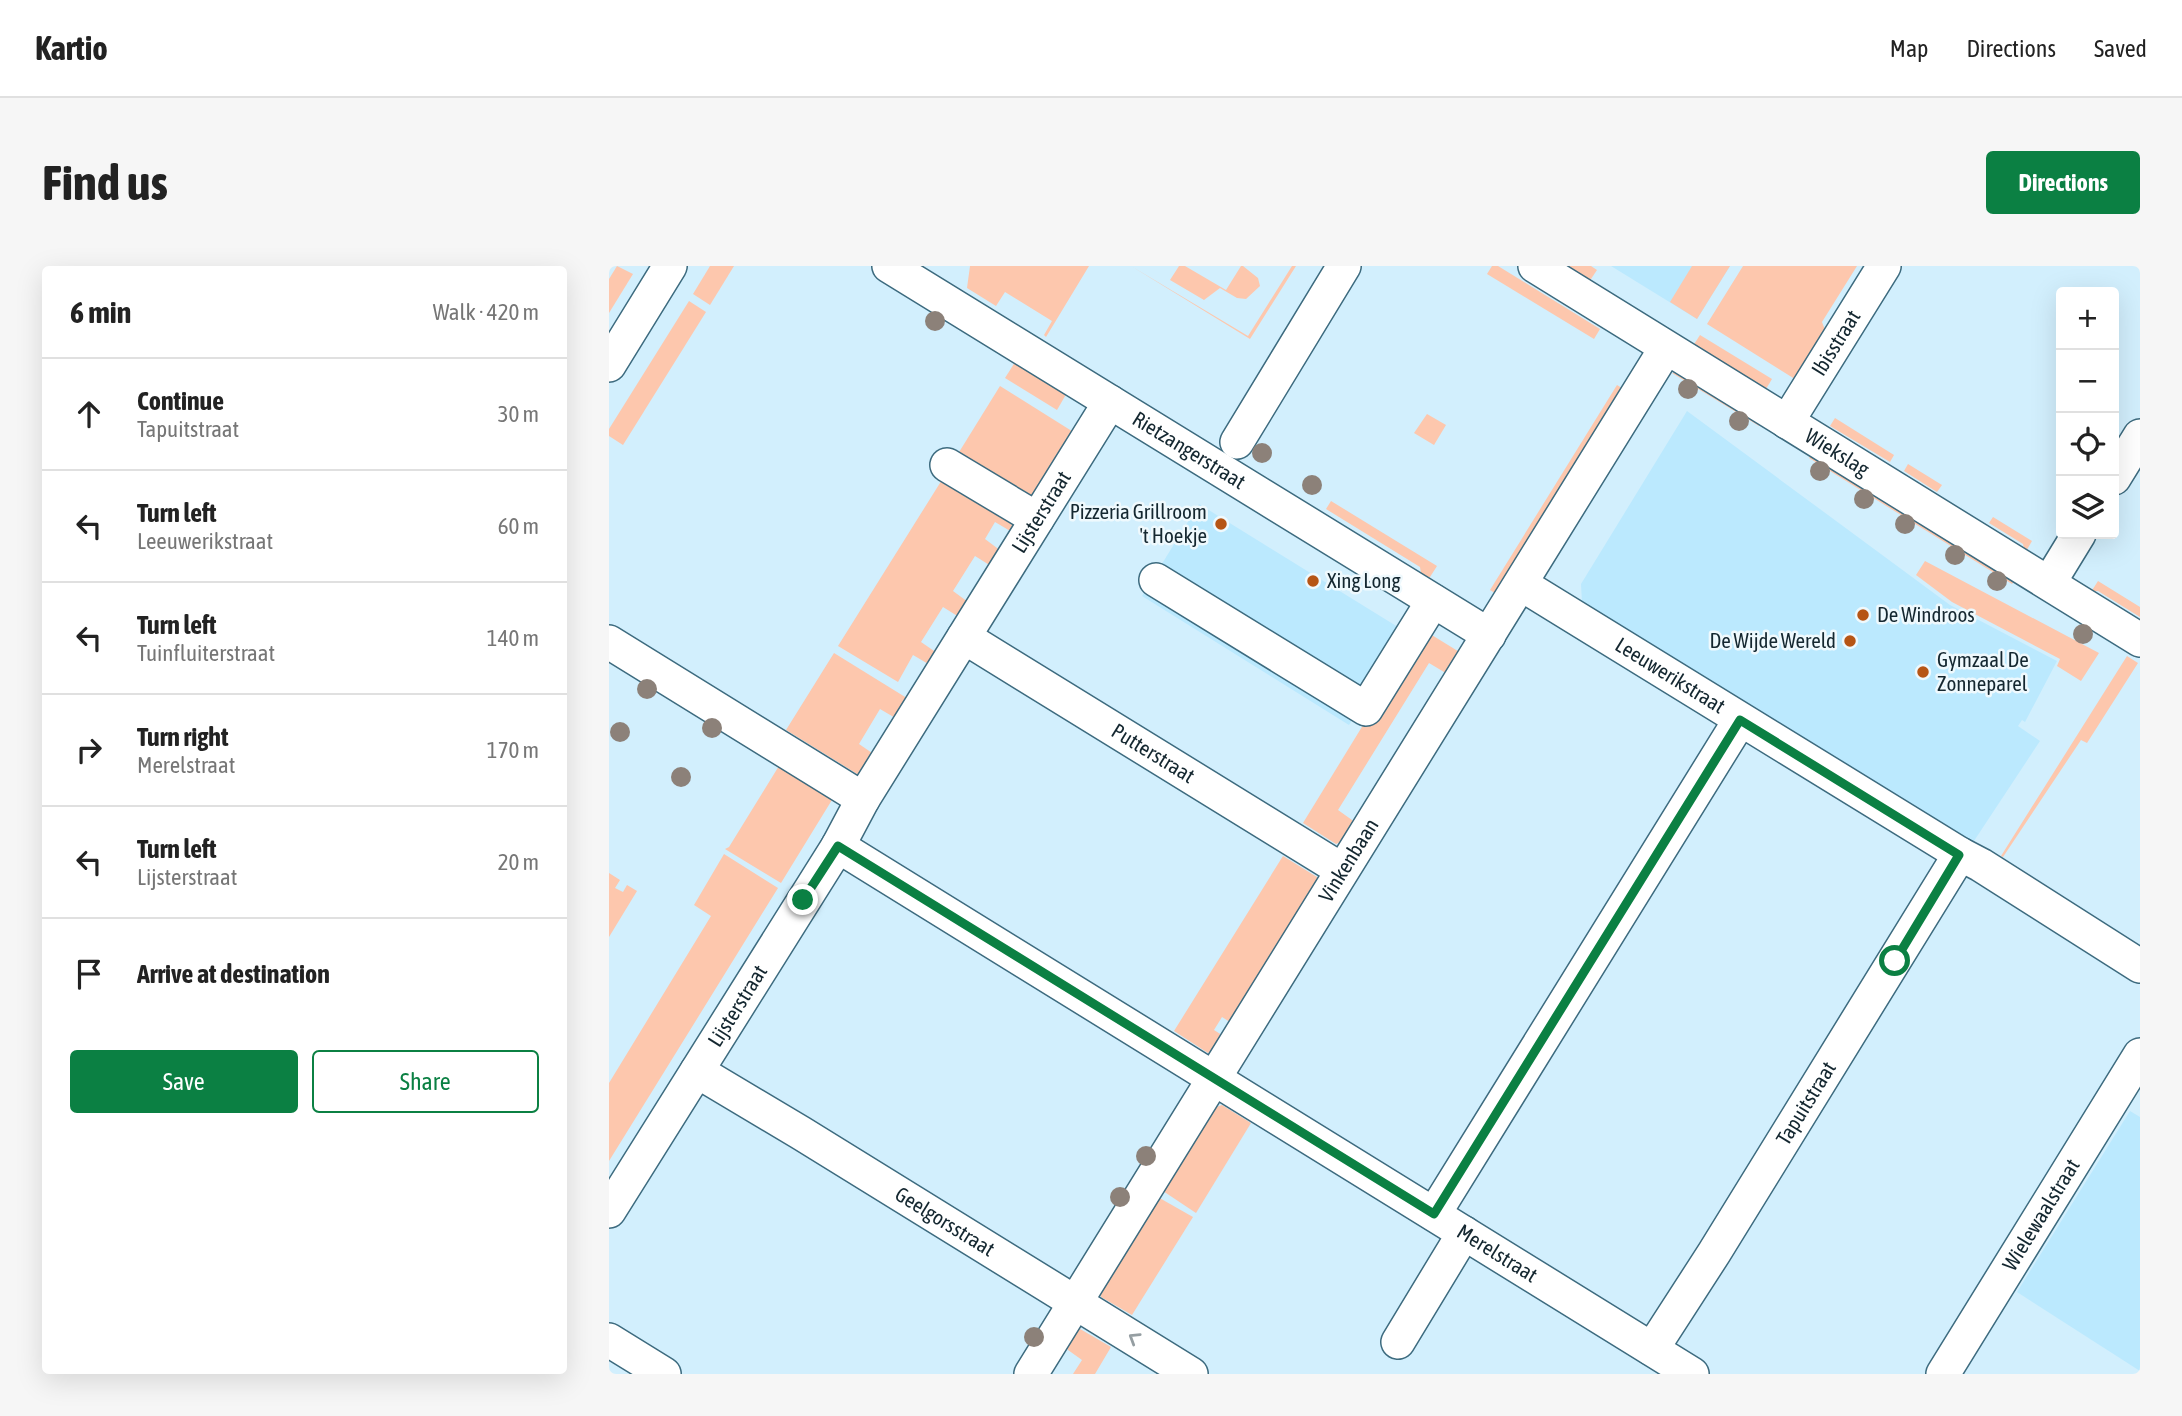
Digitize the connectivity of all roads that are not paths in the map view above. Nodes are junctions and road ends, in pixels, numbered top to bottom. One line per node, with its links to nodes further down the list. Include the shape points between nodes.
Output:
1 (670, 266): 7 (street)
2 (889, 266): 8 (street, Rietzangerstraat)
3 (1344, 266): 11 (street, Rietzangerstraat)
4 (1535, 266): 6 (street, Wiekslag)
5 (1884, 266): 9 (street, Ibisstraat)
6 (1666, 348): 9 (street, Wiekslag); 18 (street, Vinkenbaan)
7 (609, 365)
8 (1110, 402): 14 (street, Lijsterstraat); 19 (street, Rietzangerstraat)
9 (1787, 422): 17 (street, Wiekslag)
10 (2140, 436): 13 (street)
11 (1237, 442)
12 (947, 465): 14 (street)
13 (2115, 476)
14 (1037, 519): 21 (street, Lijsterstraat)
15 (2076, 539): 17 (street)
16 (1156, 580): 19 (street, via 1366,709)
17 (2049, 583): 22 (street, Wiekslag)
18 (1521, 584): 20 (street, Vinkenbaan); 24 (street, Leeuwerikstraat)
19 (1433, 601): 20 (street, Rietzangerstraat)
20 (1489, 635): 28 (street, Vinkenbaan)
21 (964, 637): 25 (street, Lijsterstraat); 28 (street, Putterstraat)
22 (2140, 640)
23 (609, 642): 25 (street)
24 (1740, 720): 27 (street, Leeuwerikstraat); 34 (street)
25 (863, 799): 26 (street, Lijsterstraat)
26 (838, 846): 31 (street, Lijsterstraat); 32 (street, Merelstraat)
27 (1959, 855): 29 (street, Leeuwerikstraat); 39 (street, Tapuitstraat)
28 (1342, 870): 32 (street, Vinkenbaan)
29 (2140, 966)
30 (2140, 1055): 44 (street, Wielewaalstraat)
31 (697, 1071): 33 (street, Lijsterstraat); 36 (street, Geelgorsstraat)
32 (1215, 1079): 34 (street, Merelstraat); 36 (street, Vinkenbaan)
33 (609, 1211)
34 (1434, 1214): 35 (street, Merelstraat)
35 (1464, 1233): 38 (street); 39 (street, Merelstraat)
36 (1075, 1303): 41 (street, Vinkenbaan); 42 (street, Geelgorsstraat, one-way to 36)
37 (609, 1340): 40 (street)
38 (1398, 1342)
39 (1652, 1349): 43 (street, Merelstraat)
40 (664, 1374)
41 (1031, 1374)
42 (1191, 1374)
43 (1692, 1374)
44 (1943, 1374)

